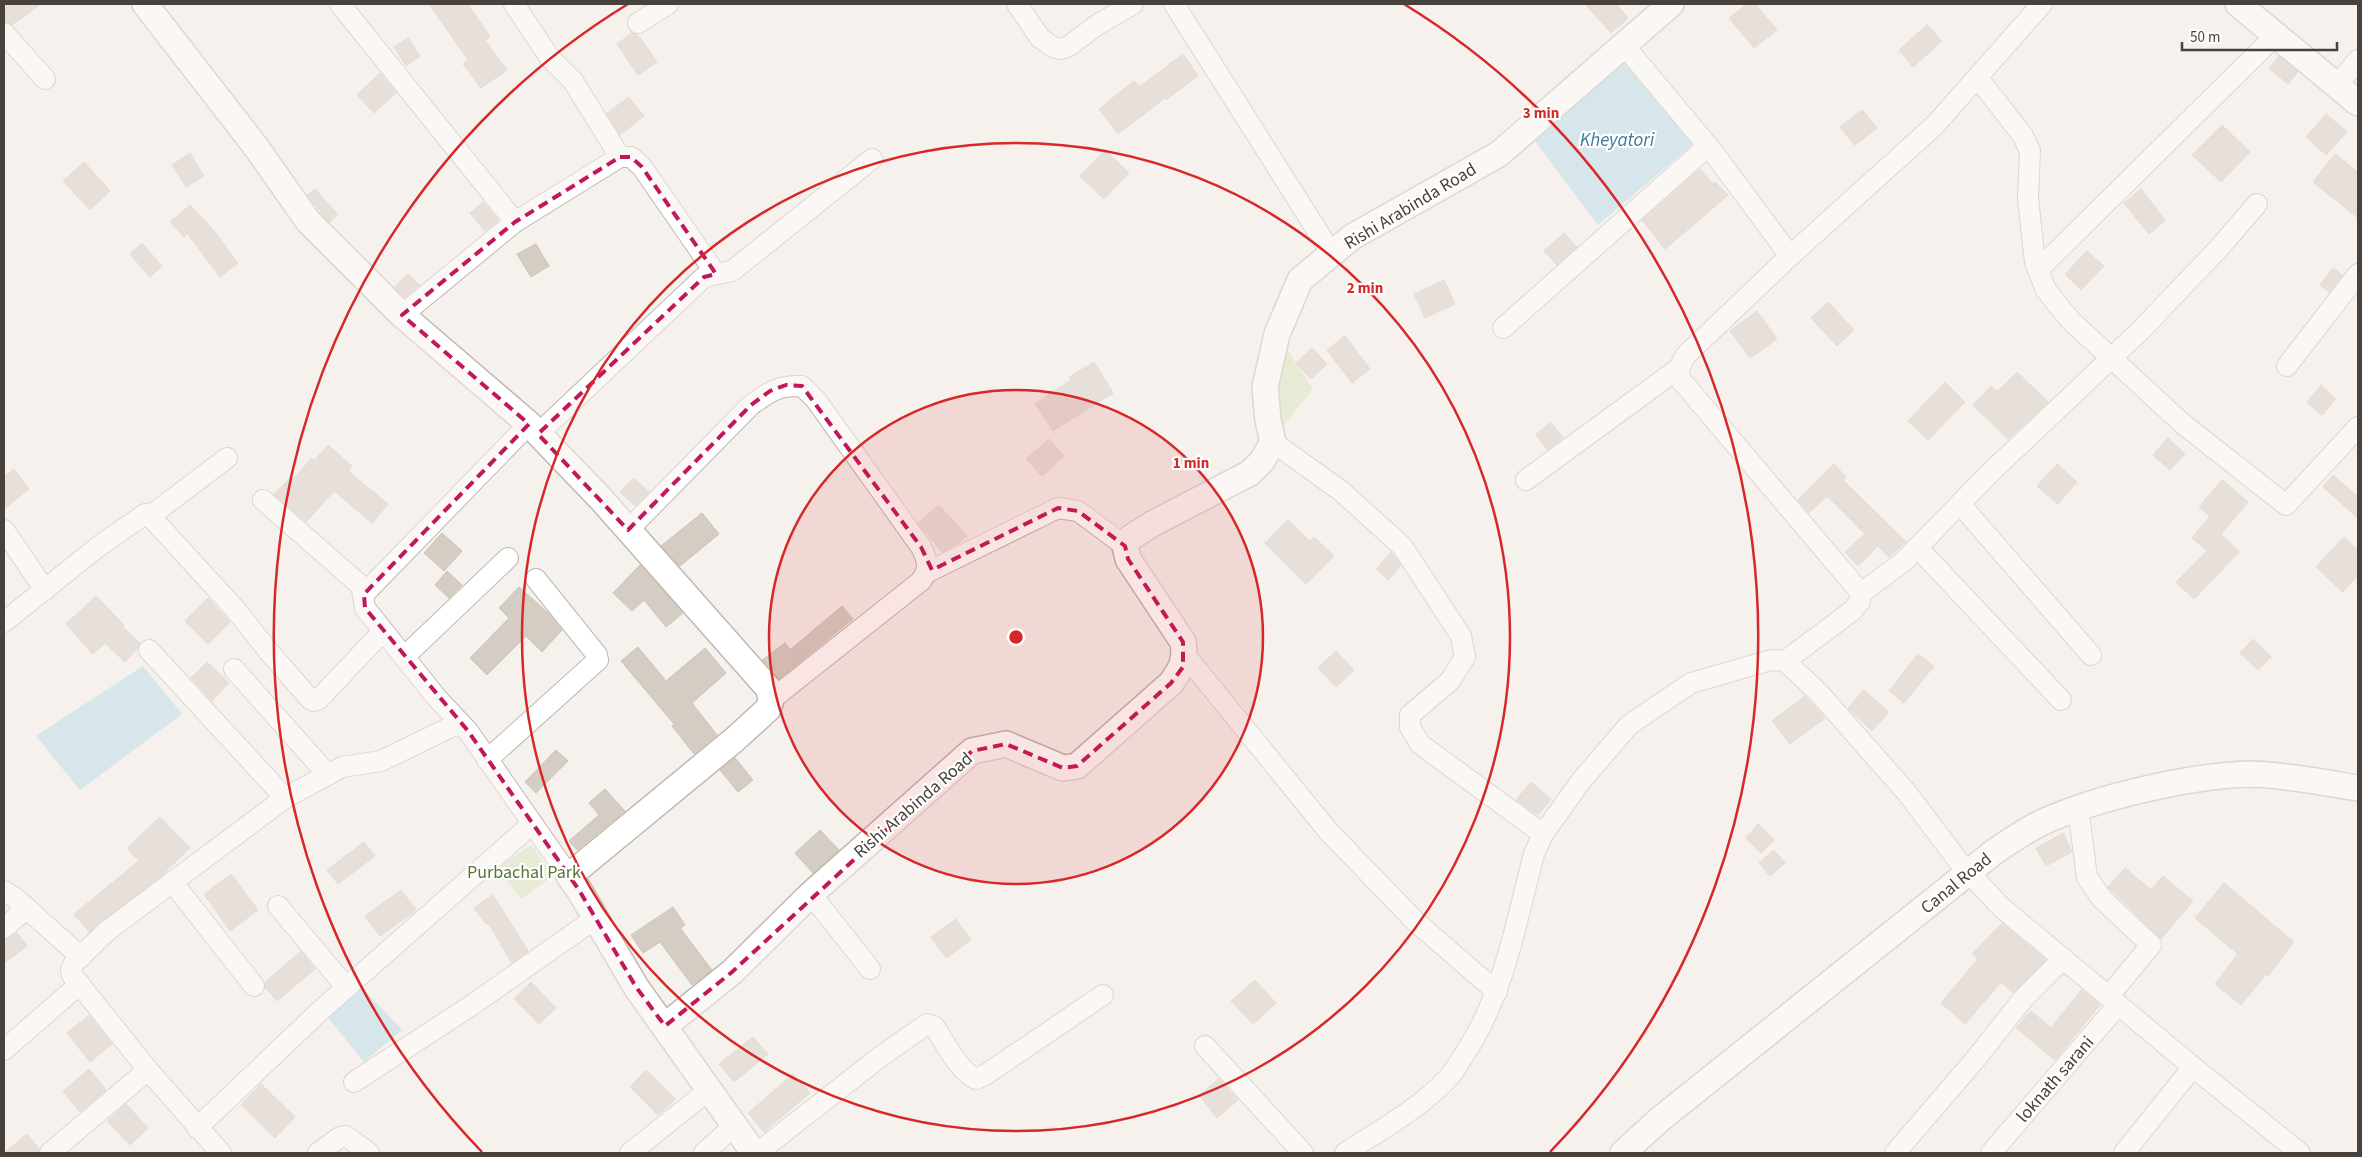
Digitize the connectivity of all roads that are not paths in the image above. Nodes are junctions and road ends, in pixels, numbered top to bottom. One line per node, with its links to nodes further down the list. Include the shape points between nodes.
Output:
1 (145, 4): 30 (street, via 256,147 308,221)
2 (340, 4): 24 (street)
3 (514, 4): 21 (street, via 550,58 573,81)
4 (668, 4): 11 (street)
5 (1017, 4): 6 (street, via 1040,38 1061,49)
6 (1133, 4)
7 (1174, 4): 25 (street)
8 (1670, 4): 14 (street, Rishi Arabinda Road)
9 (2042, 4): 16 (street)
10 (2238, 4): 13 (street)
11 (638, 23)
12 (4, 33): 17 (street)
13 (2276, 35): 18 (street); 27 (street)
14 (1623, 44): 20 (street); 25 (street, Rishi Arabinda Road, via 1499,154 1352,237)
15 (2358, 60): 18 (street)
16 (1978, 78): 26 (street, via 1935,125); 27 (street, via 2023,136 2030,150 2028,198)
17 (45, 79)
18 (2336, 86): 19 (street)
19 (2358, 104)
20 (1708, 146): 26 (street); 31 (street)
21 (620, 157): 24 (street); 28 (street, via 631,157 642,168)
22 (872, 159): 28 (street, via 732,271)
23 (2257, 204): 32 (street, via 2177,294)
24 (515, 222): 30 (street)
25 (1332, 254): 37 (street, Rishi Arabinda Road, via 1300,280 1277,334 1265,387)
26 (1790, 256): 34 (street, via 1686,355)
27 (2038, 270): 32 (street, via 2046,290 2070,320)
28 (716, 274): 36 (street, via 704,277)
29 (2358, 274): 33 (street)
30 (402, 315): 36 (street)
31 (1503, 328)
32 (2112, 358): 35 (street, via 2183,424 2286,505); 41 (street)
33 (2287, 366)
34 (1679, 368): 39 (street); 51 (street, via 1680,379)
35 (2358, 427)
36 (533, 429): 44 (street); 52 (street)
37 (1273, 442): 45 (street, via 1250,473 1152,524 1130,538); 70 (street, via 1341,492 1402,546 1461,636 1465,657 1450,681 1410,715 1410,727 1420,744)
38 (227, 458): 42 (street)
39 (1526, 480)
40 (263, 500): 52 (street, via 358,584)
41 (1960, 504): 46 (street); 57 (street)
42 (150, 516): 50 (street, via 141,515); 54 (street, via 236,609 310,699 319,699)
43 (4, 530): 50 (street)
44 (628, 530): 48 (street, via 751,406 770,391 786,385 802,386 816,400 921,547 928,561); 61 (street, via 769,689)
45 (1125, 546): 48 (street, via 1078,511 1058,508); 56 (street, via 1128,559 1183,642)
46 (1918, 548): 51 (street); 62 (street)
47 (508, 558): 58 (street)
48 (928, 572): 61 (street)
49 (536, 579): 64 (street, via 598,660)
50 (45, 590): 53 (street)
51 (1861, 593): 59 (street, via 1860,601 1852,611)
52 (364, 594): 54 (street, via 364,608)
53 (4, 622)
54 (383, 631): 58 (street)
55 (149, 650): 67 (street)
56 (1185, 655): 75 (street, Rishi Arabinda Road, via 1182,667 1171,683 1077,766 1063,768 1006,744 972,751); 86 (street, via 1328,832 1416,922)
57 (2091, 655)
58 (404, 657): 63 (street)
59 (1785, 661): 70 (street, via 1772,660 1691,683 1629,725 1581,781); 71 (street, via 1818,693 1907,793)
60 (234, 669): 65 (street)
61 (771, 700): 72 (street, via 768,709 734,740)
62 (2061, 700)
63 (462, 726): 64 (street); 65 (street, via 453,726 381,761 352,764)
64 (487, 760): 69 (street)
65 (328, 775): 67 (street)
66 (2358, 788): 68 (street, Canal Road, via 2251,774 2164,786)
67 (285, 798): 73 (street)
68 (2078, 808): 71 (street, Canal Road, via 2041,823); 88 (street, loknath sarani, via 2087,876 2102,899 2151,946)
69 (532, 824): 72 (street); 85 (street)
70 (1543, 834): 86 (street, via 1534,854)
71 (1964, 867): 81 (street, via 2001,907); 107 (street, Canal Road)
72 (569, 876): 78 (street)
73 (173, 883): 80 (street, via 107,931); 84 (street)
74 (4, 891): 77 (street)
75 (811, 894): 82 (street); 89 (street, Rishi Arabinda Road, via 732,972)
76 (278, 906): 85 (street)
77 (26, 908): 79 (street); 80 (street)
78 (596, 918): 89 (street, via 636,987); 94 (street)
79 (4, 928)
80 (81, 956): 83 (street, via 71,970)
81 (2063, 959): 88 (street); 108 (street, via 2023,1000)
82 (870, 969)
83 (80, 984): 91 (street); 93 (street)
84 (254, 986)
85 (346, 987): 97 (street)
86 (1497, 992): 106 (street, via 1485,1020 1450,1076 1412,1109)
87 (1103, 996): 104 (street, via 976,1078 962,1068 934,1026 927,1024)
88 (2113, 1001): 92 (street); 109 (street, loknath sarani)
89 (665, 1026): 95 (street)
90 (1205, 1046): 105 (street)
91 (4, 1050)
92 (2193, 1067): 110 (street); 111 (street)
93 (148, 1070): 97 (street); 98 (street)
94 (354, 1082)
95 (709, 1090): 96 (street); 102 (street)
96 (734, 1126): 103 (street); 104 (street)
97 (197, 1128): 99 (street)
98 (50, 1153)
99 (221, 1153)
100 (318, 1153): 101 (street, via 346,1136)
101 (369, 1153)
102 (630, 1153)
103 (704, 1153)
104 (756, 1153)
105 (1304, 1153)
106 (1345, 1153)
107 (1623, 1153)
108 (1895, 1153)
109 (1991, 1153)
110 (2124, 1153)
111 (2300, 1153)

